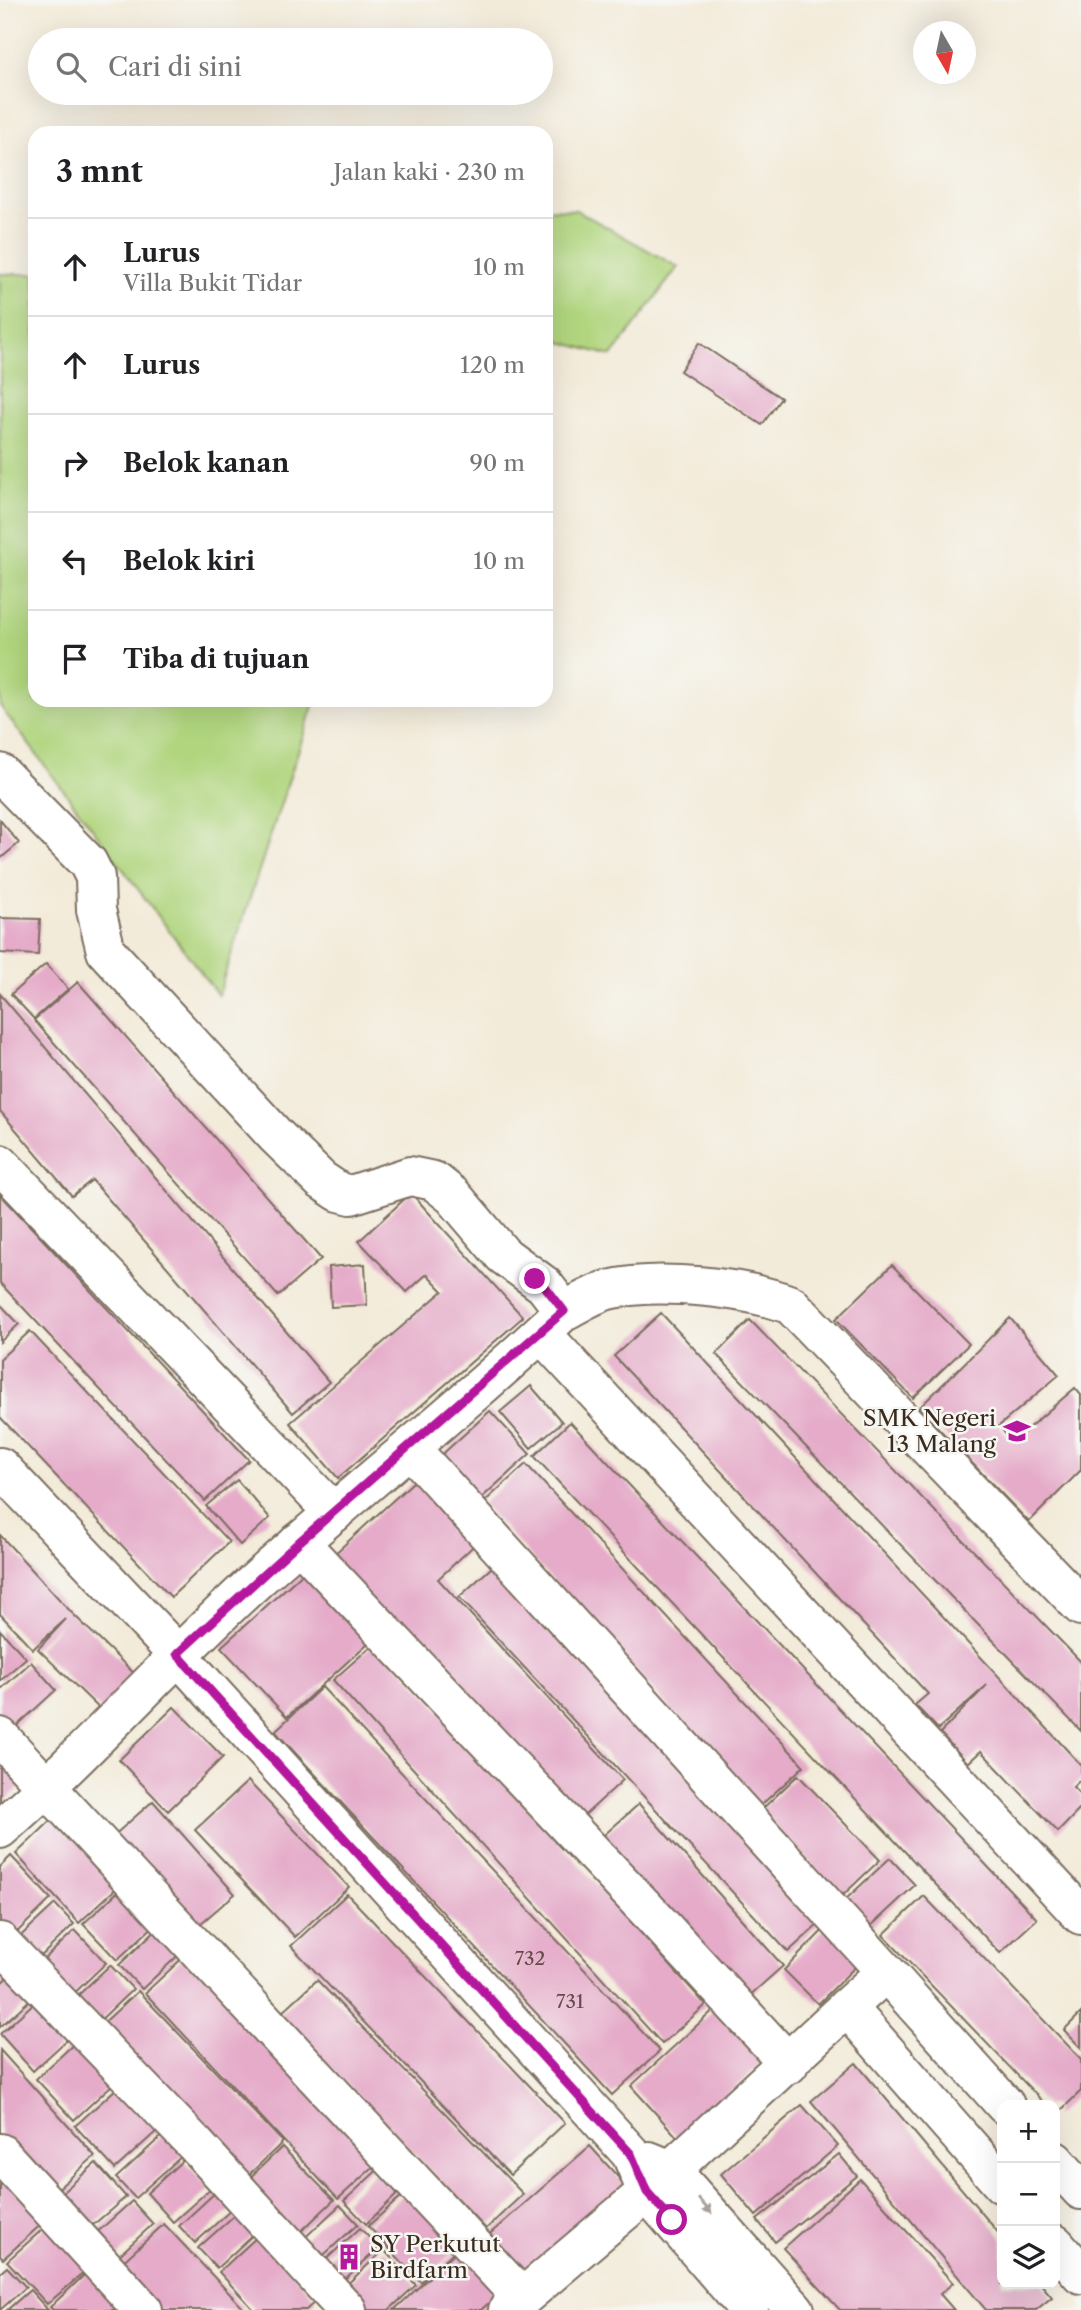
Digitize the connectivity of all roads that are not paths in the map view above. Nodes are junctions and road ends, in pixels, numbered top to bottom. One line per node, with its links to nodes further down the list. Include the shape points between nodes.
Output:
1 (0, 773): 3 (street, via 88,863 95,877 96,910 106,951 276,1136 339,1192 351,1195 410,1176 434,1181 453,1196 503,1255 544,1285)
2 (0, 1164): 6 (street)
3 (552, 1322): 4 (street); 8 (street, via 605,1291 632,1285 732,1290 791,1305); 13 (street)
4 (410, 1448): 6 (street); 15 (street)
5 (0, 1467): 9 (street)
6 (334, 1513): 7 (street)
7 (299, 1542): 9 (street); 17 (street)
8 (1081, 1606)
9 (177, 1654): 11 (street); 22 (street)
10 (0, 1737): 11 (street)
11 (47, 1788): 12 (street); 26 (street)
12 (0, 1829)
13 (1081, 1915)
14 (0, 1942): 29 (street)
15 (886, 1972): 16 (street); 18 (street)
16 (847, 2007): 17 (street); 21 (street)
17 (789, 2064): 22 (street)
18 (1001, 2100)
19 (0, 2153): 28 (street)
20 (1057, 2163): 23 (street)
21 (997, 2178)
22 (659, 2181): 26 (street); 27 (street, one-way to 27); 30 (street)
23 (1081, 2190)
24 (1060, 2250): 25 (street)
25 (1081, 2274)
26 (515, 2304)
27 (788, 2308)
28 (143, 2310)
29 (347, 2310)
30 (749, 2310)

